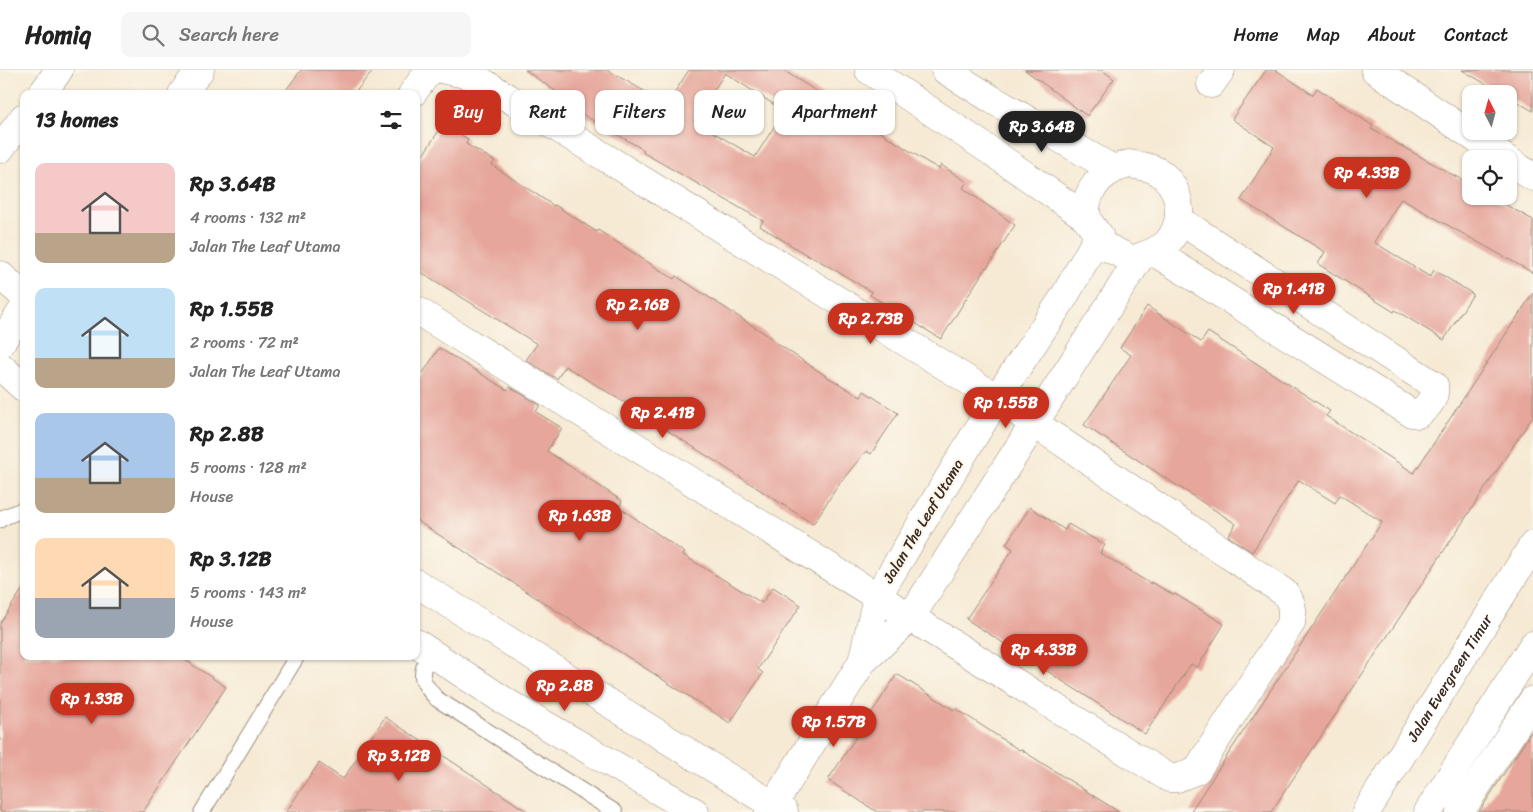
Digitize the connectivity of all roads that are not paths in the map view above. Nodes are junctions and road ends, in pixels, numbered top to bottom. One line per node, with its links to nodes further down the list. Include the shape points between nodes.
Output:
1 (59, 70): 8 (street)
2 (200, 70): 9 (street)
3 (433, 70): 10 (street)
4 (445, 70): 27 (street, via 471,75)
5 (869, 70): 18 (street, via 986,148)
6 (945, 70): 15 (street)
7 (1375, 70): 13 (street)
8 (45, 90)
9 (185, 90)
10 (415, 90)
11 (20, 122): 12 (street)
12 (0, 149)
13 (1492, 150)
14 (1517, 167): 16 (street)
15 (1113, 169): 17 (street, via 1129,164 1162,174 1173,187 1179,203); 18 (street, via 1100,178 1087,203)
16 (1533, 177)
17 (1179, 220): 19 (street, via 1166,244); 19 (street, via 1434,384 1430,404 1418,414 1411,413)
18 (1093, 227): 19 (street, via 1100,244); 27 (street, Jalan The Leaf Utama, via 1064,297)
19 (1146, 257): 28 (street, Jalan The Leaf Utama)
20 (0, 275): 21 (street)
21 (20, 292)
22 (420, 312): 33 (street)
23 (20, 314): 24 (street)
24 (0, 344)
25 (0, 366): 26 (street)
26 (20, 384)
27 (997, 398): 28 (street); 33 (street, Jalan The Leaf Utama)
28 (1035, 422): 34 (street, Jalan The Leaf Utama); 34 (street, via 1285,593 1293,611 1284,637 1197,770 1169,778)
29 (20, 511): 30 (lane)
30 (0, 520)
31 (1533, 545): 44 (street, Jalan Evergreen Timur)
32 (420, 586): 40 (street)
33 (877, 597): 34 (street); 38 (street, Jalan The Leaf Utama)
34 (910, 618): 38 (street, Jalan The Leaf Utama)
35 (1533, 645): 45 (street)
36 (423, 648): 42 (lane, via 425,686 437,700); 43 (street, via 506,702)
37 (290, 660): 41 (lane)
38 (862, 662): 40 (street, Jalan The Leaf Utama)
39 (1533, 700): 46 (street)
40 (776, 810)
41 (202, 812)
42 (615, 812)
43 (695, 812)
44 (1366, 812)
45 (1428, 812)
46 (1460, 812)

